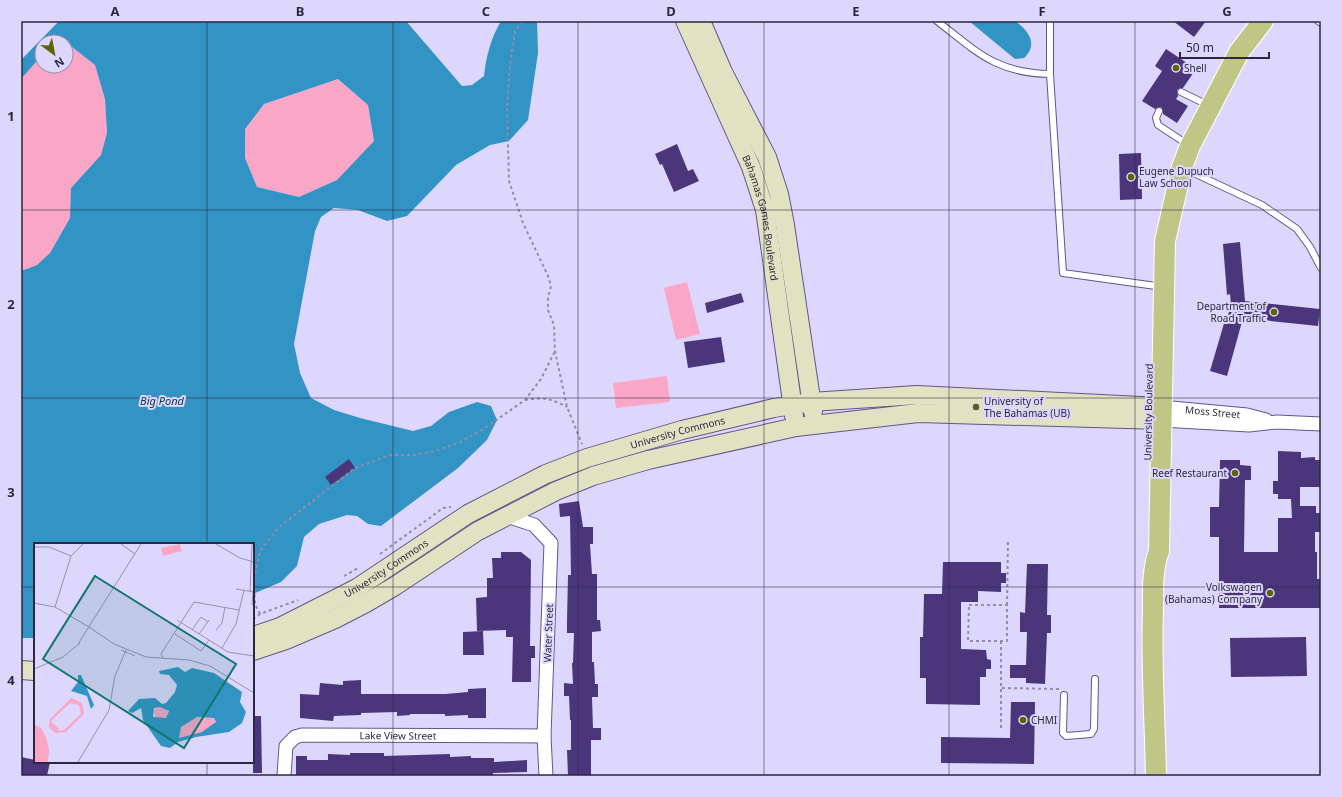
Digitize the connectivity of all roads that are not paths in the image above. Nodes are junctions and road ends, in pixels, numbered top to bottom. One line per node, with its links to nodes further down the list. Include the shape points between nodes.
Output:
1 (685, 21): 12 (main road, Bahamas Games Boulevard)
2 (701, 21): 12 (main road, Bahamas Games Boulevard)
3 (937, 21): 8 (lane, via 992,62 1027,73)
4 (1050, 21): 8 (lane)
5 (1263, 21): 10 (main road, University Boulevard, via 1239,52)
6 (1318, 21): 7 (lane)
7 (1321, 23)
8 (1050, 74): 17 (lane, via 1063,273)
9 (1181, 92): 10 (lane)
10 (1210, 106): 13 (main road, University Boulevard)
11 (1158, 111): 13 (lane, via 1158,125)
12 (750, 141): 18 (main road, Bahamas Games Boulevard, via 773,176 786,225); 19 (main road, Bahamas Games Boulevard, via 752,167 766,217)
13 (1190, 146): 14 (main road, University Boulevard)
14 (1182, 167): 15 (main road, University Boulevard, via 1165,241); 16 (lane, via 1262,205 1297,229)
15 (1164, 261): 17 (main road, University Boulevard); 20 (main road, University Boulevard, via 1165,284)
16 (1321, 268)
17 (1156, 286): 20 (main road, University Boulevard, via 1151,326)
18 (811, 402): 19 (main road, University Commons); 20 (main road, University Commons, via 917,395); 21 (main road, Bahamas Games Boulevard)
19 (793, 405): 23 (main road, Bahamas Games Boulevard); 25 (main road, University Commons, via 675,432 587,458 546,474 464,517 357,588 280,627)
20 (1154, 414): 21 (main road, University Commons, via 918,412); 22 (street, Moss Street, via 1189,411 1247,415 1277,422); 34 (main road, University Boulevard, via 1149,553 1154,564 1151,679)
21 (814, 424): 23 (main road, University Commons)
22 (1321, 424)
23 (796, 427): 24 (main road, University Commons, via 648,460 600,474 556,491)
24 (507, 516): 26 (main road, University Commons, via 478,531 366,603 286,640); 31 (street, Water Street, via 534,525 551,543)
25 (254, 636)
26 (254, 651)
27 (21, 670): 28 (main road)
28 (34, 671)
29 (1095, 679): 30 (lane, via 1094,729 1091,734 1066,736 1063,733)
30 (1064, 695)
31 (544, 736): 32 (street, Lake View Street, via 302,735 292,739 286,746); 33 (street, Water Street)
32 (284, 776)
33 (546, 776)
34 (1156, 776)

